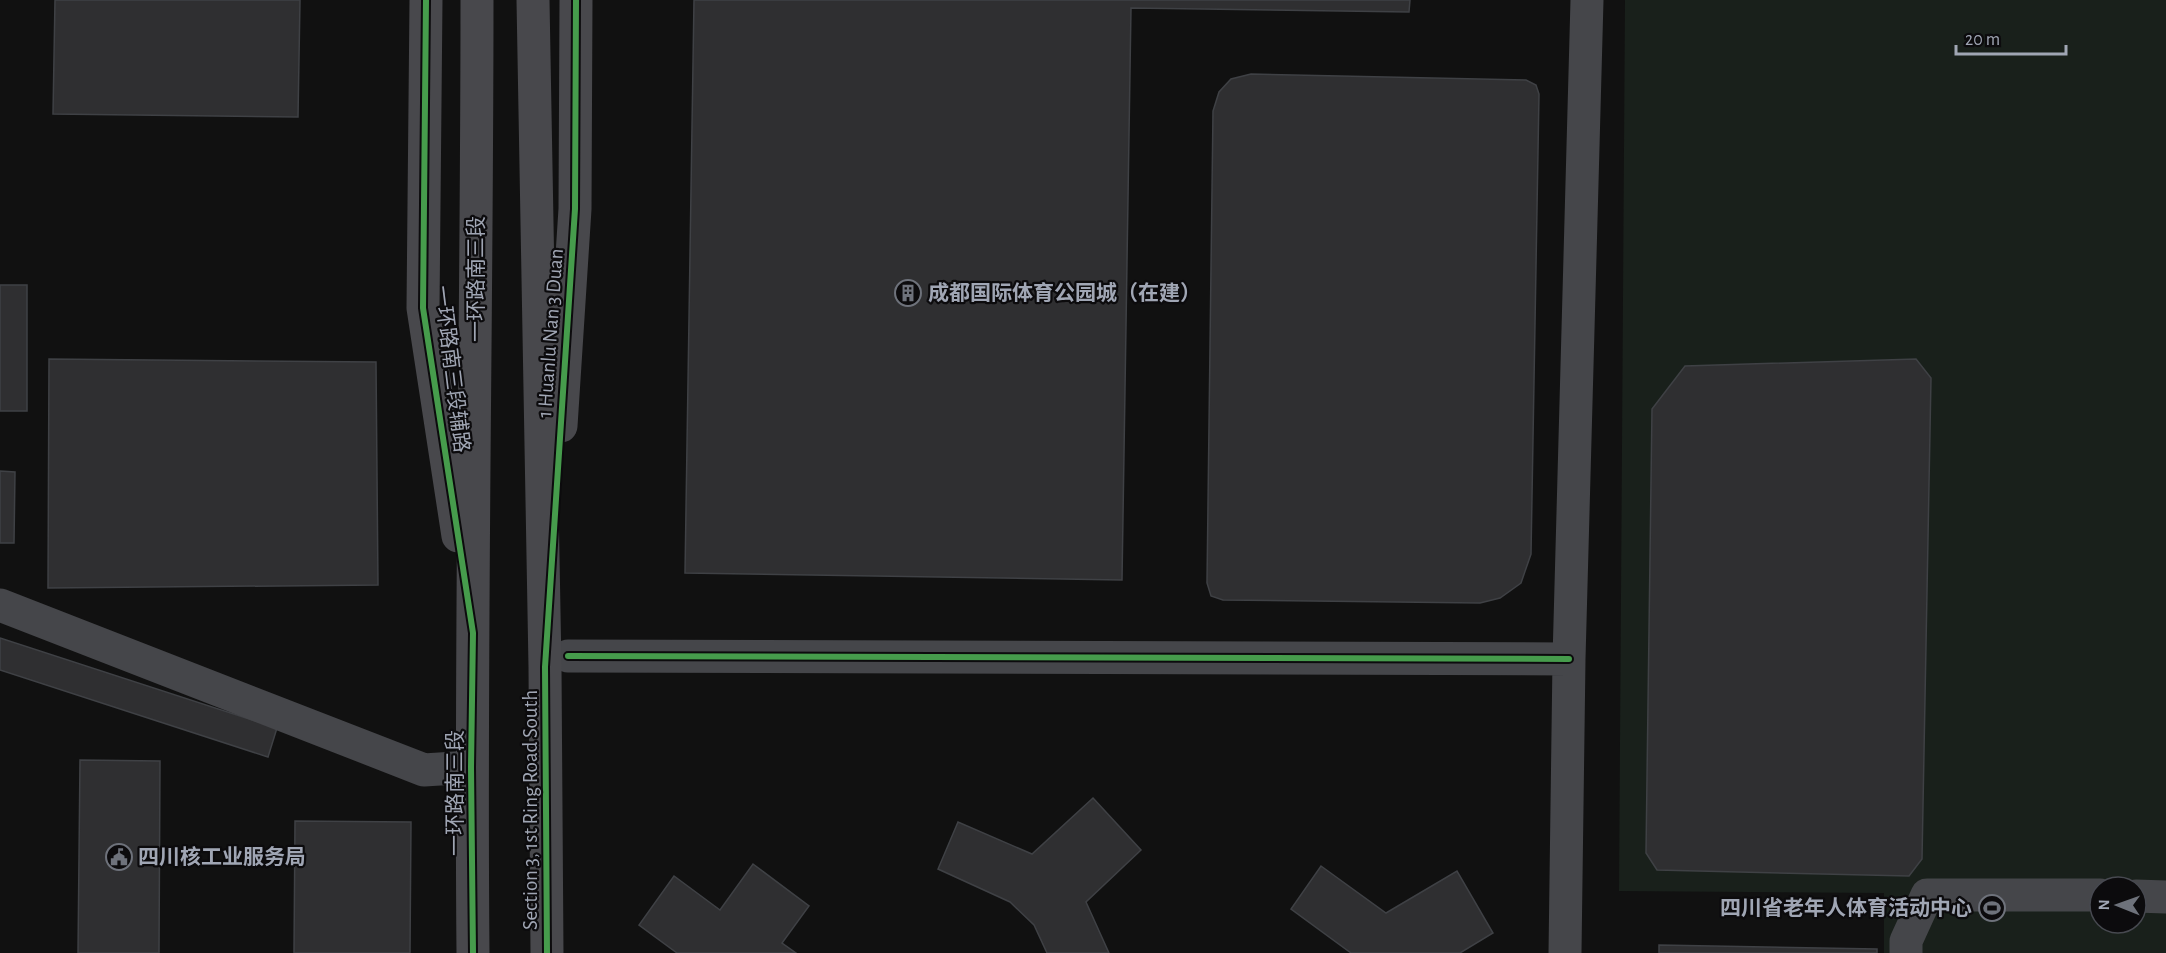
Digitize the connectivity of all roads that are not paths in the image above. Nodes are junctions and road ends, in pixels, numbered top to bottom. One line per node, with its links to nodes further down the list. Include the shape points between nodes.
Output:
1 (426, 0): 7 (main road, 一环路南三段辅路, via 423,308)
2 (477, 0): 7 (main road, 一环路南三段)
3 (533, 0): 9 (main road, Section 3, 1st Ring Road South)
4 (576, 0): 9 (main road, 1 Huanlu Nan 3 Duan, via 575,209)
5 (1587, 0): 8 (street)
6 (0, 605): 10 (street, via 424,770)
7 (472, 633): 10 (main road, 一环路南三段)
8 (1569, 659): 9 (street); 16 (street)
9 (557, 661): 15 (main road, Section 3, 1st Ring Road South)
10 (471, 767): 14 (main road, 一环路南三段)
11 (2088, 895): 17 (street, via 1927,895 1906,940)
12 (2148, 896): 13 (street)
13 (2166, 897)
14 (472, 953)
15 (547, 953)
16 (1565, 953)
17 (1906, 953)

